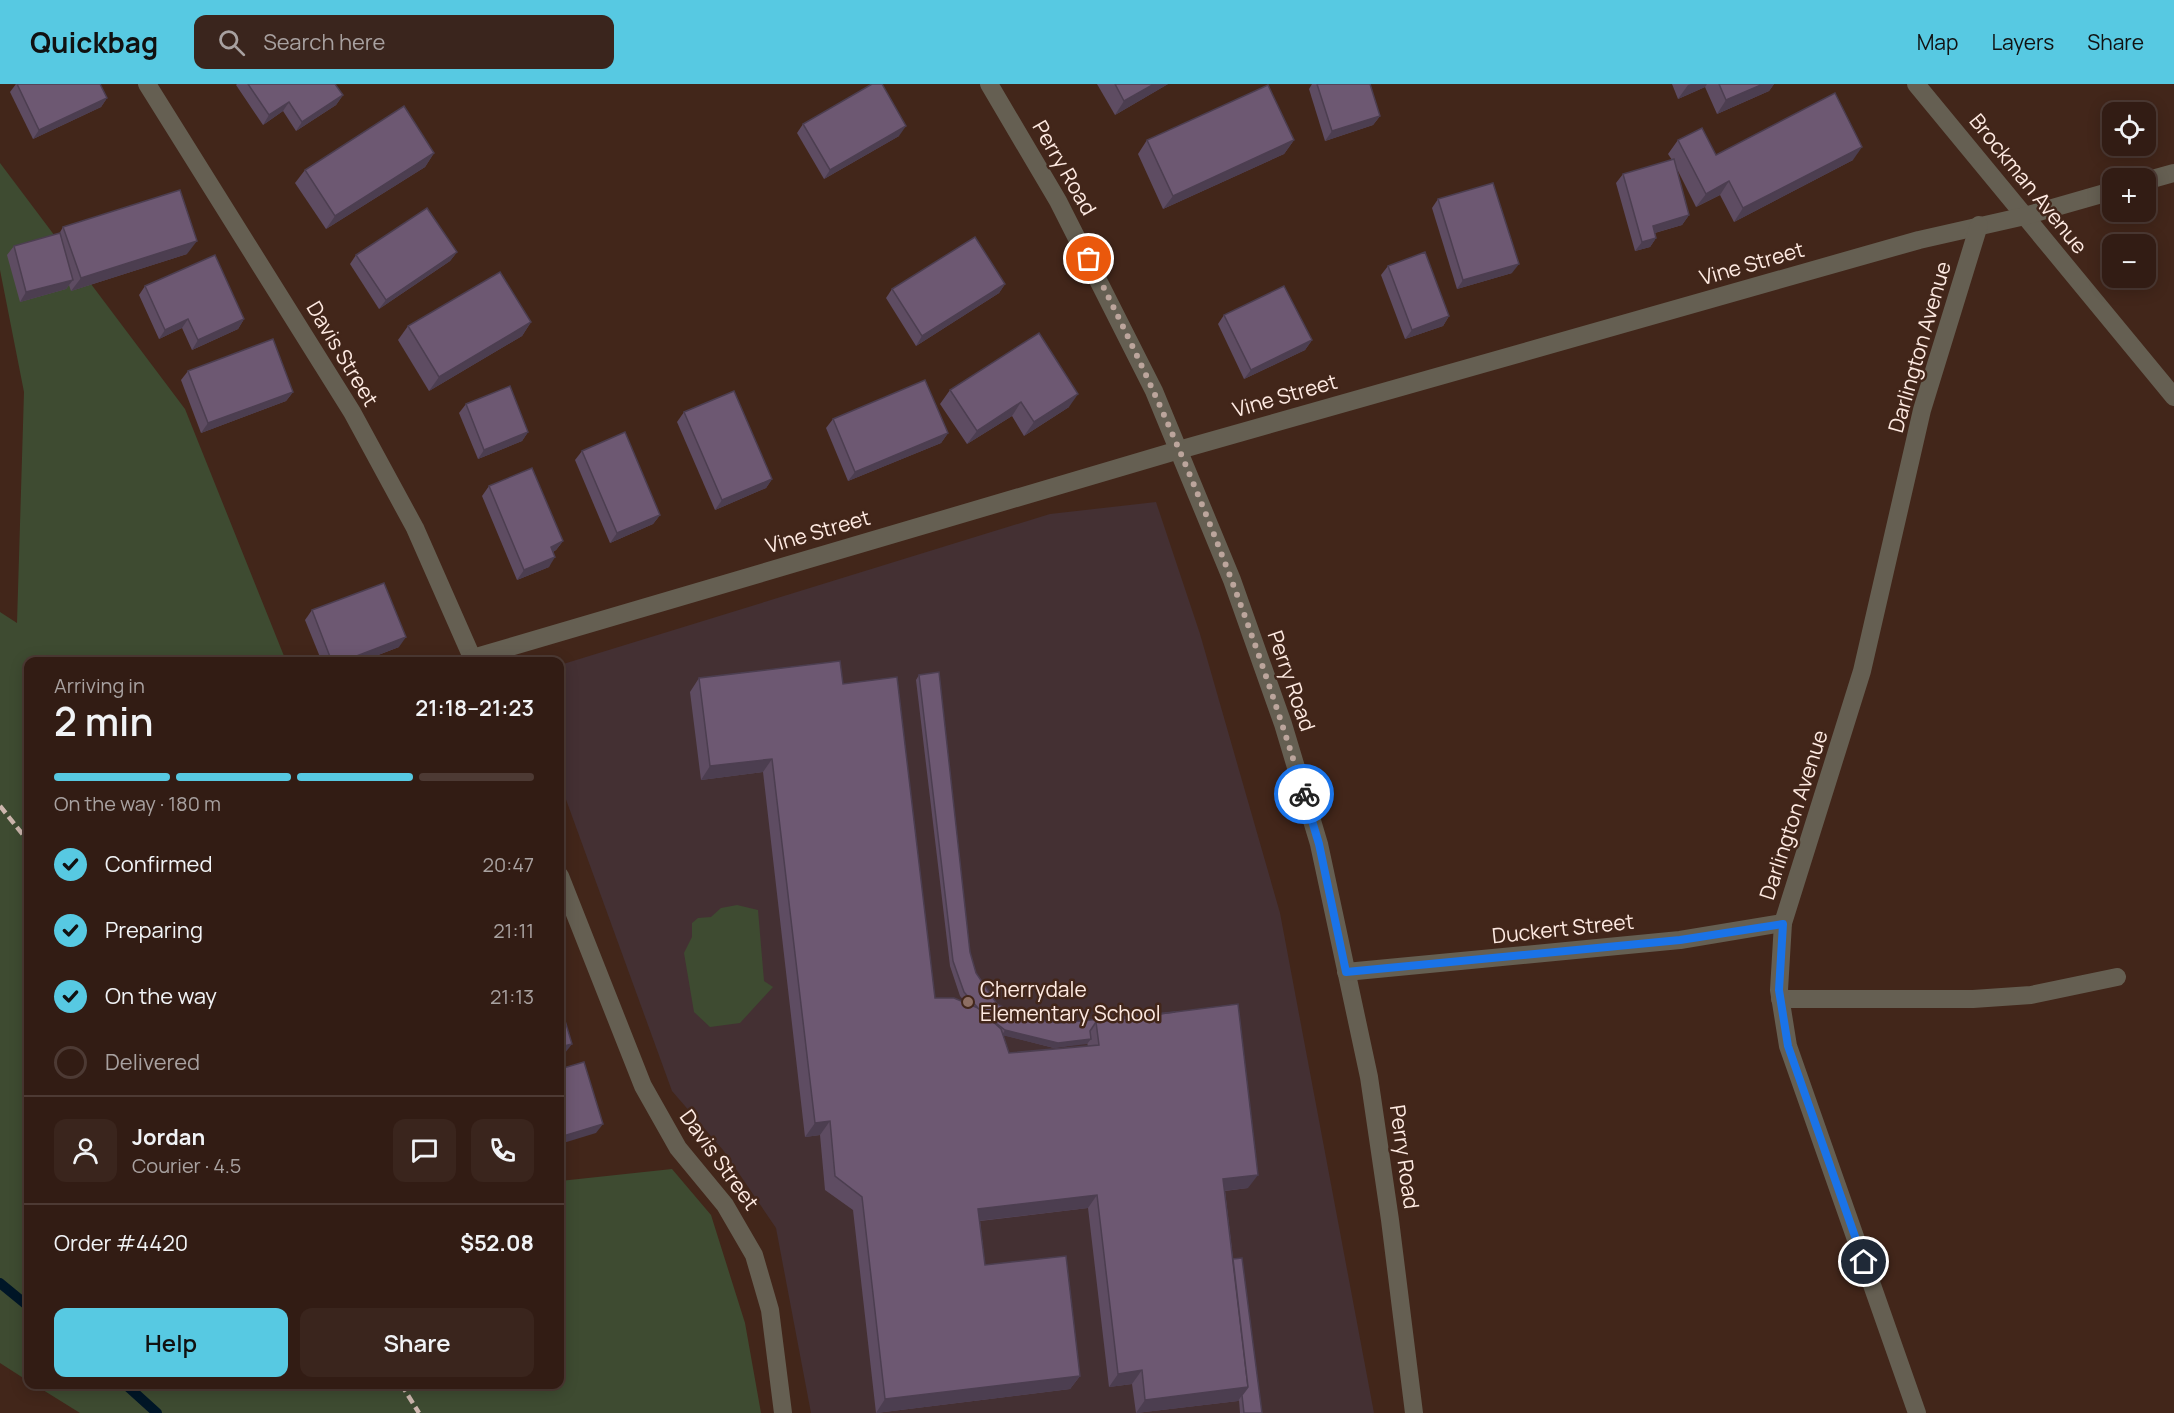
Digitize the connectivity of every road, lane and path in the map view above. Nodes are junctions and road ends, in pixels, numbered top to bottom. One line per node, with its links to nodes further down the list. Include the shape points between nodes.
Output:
1 (147, 84): 11 (street, Davis Street, via 352,412 415,528)
2 (989, 84): 10 (street, Perry Road, via 1058,201 1119,317)
3 (1917, 84): 7 (street, Brockman Avenue)
4 (2174, 172): 5 (street)
5 (2156, 178)
6 (2102, 193): 7 (street, Vine Street)
7 (2025, 216): 8 (street, Vine Street); 9 (street, Brockman Avenue)
8 (1979, 225): 10 (street, Vine Street); 14 (street, Darlington Avenue, via 1922,410 1862,671)
9 (2174, 397)
10 (1179, 450): 12 (street, Vine Street); 15 (street, Perry Road, via 1232,580 1283,724 1319,844)
11 (473, 657)
12 (484, 657)
13 (564, 886): 18 (street, Davis Street, via 643,1086 678,1148 725,1205 754,1255 770,1310)
14 (1783, 924): 15 (street, Duckert Street, via 1680,940); 17 (street, Darlington Avenue)
15 (1346, 972): 19 (street, Perry Road, via 1369,1077)
16 (2117, 977): 17 (street, via 2031,995 1973,999)
17 (1780, 999): 20 (street, Darlington Avenue, via 1788,1046)
18 (783, 1413)
19 (1414, 1413)
20 (1917, 1413)

